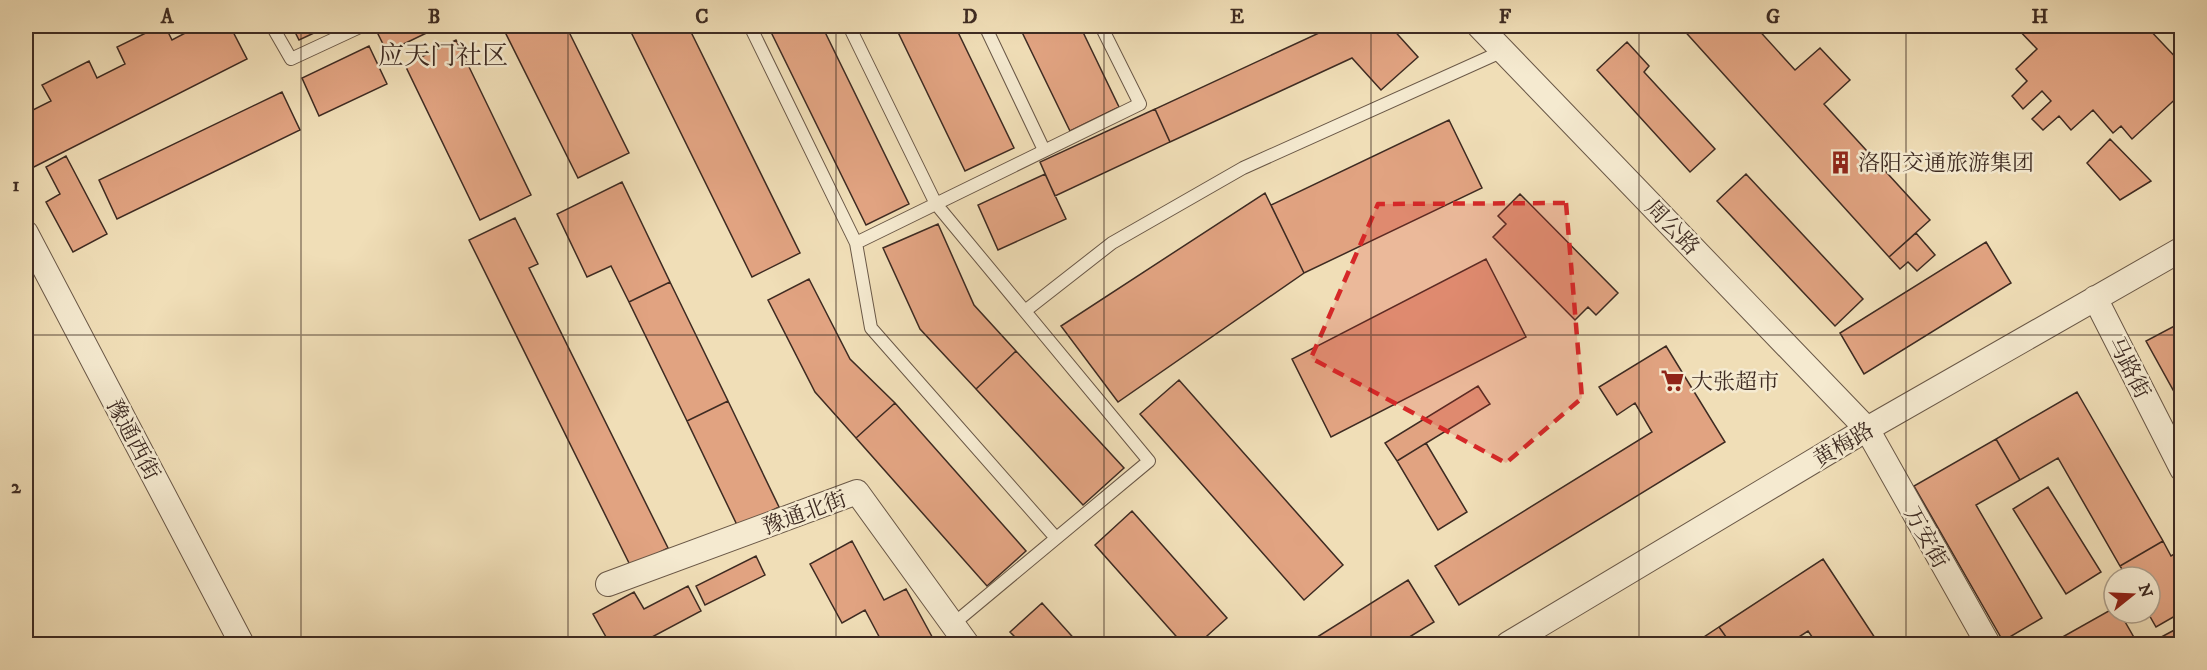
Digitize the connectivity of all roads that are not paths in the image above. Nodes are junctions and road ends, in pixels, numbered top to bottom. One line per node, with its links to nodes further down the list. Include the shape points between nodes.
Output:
1 (272, 26): 2 (lane, via 291,59)
2 (362, 26)
3 (750, 26): 12 (lane)
4 (849, 26): 10 (lane)
5 (986, 26): 9 (lane)
6 (1101, 26): 9 (lane, via 1140,104)
7 (1479, 26): 8 (street, 周公路)
8 (1503, 51): 15 (lane, via 1243,168 1112,243); 16 (street, 周公路)
9 (1044, 150): 10 (lane)
10 (936, 204): 12 (lane); 15 (lane)
11 (26, 233): 21 (street, 豫通西街)
12 (856, 243): 18 (lane, via 871,328)
13 (2181, 249): 14 (street, 黄梅路)
14 (2095, 298): 16 (street, 黄梅路); 17 (street, 马路街)
15 (1025, 311): 18 (lane, via 1149,461)
16 (1867, 429): 23 (street, 黄梅路); 24 (street, 万安街)
17 (2181, 469)
18 (1056, 538): 20 (lane)
19 (608, 584): 20 (street, 豫通北街, via 857,492)
20 (952, 625): 22 (street, 豫通北街)
21 (242, 645)
22 (968, 645)
23 (1508, 645)
24 (1988, 645)

